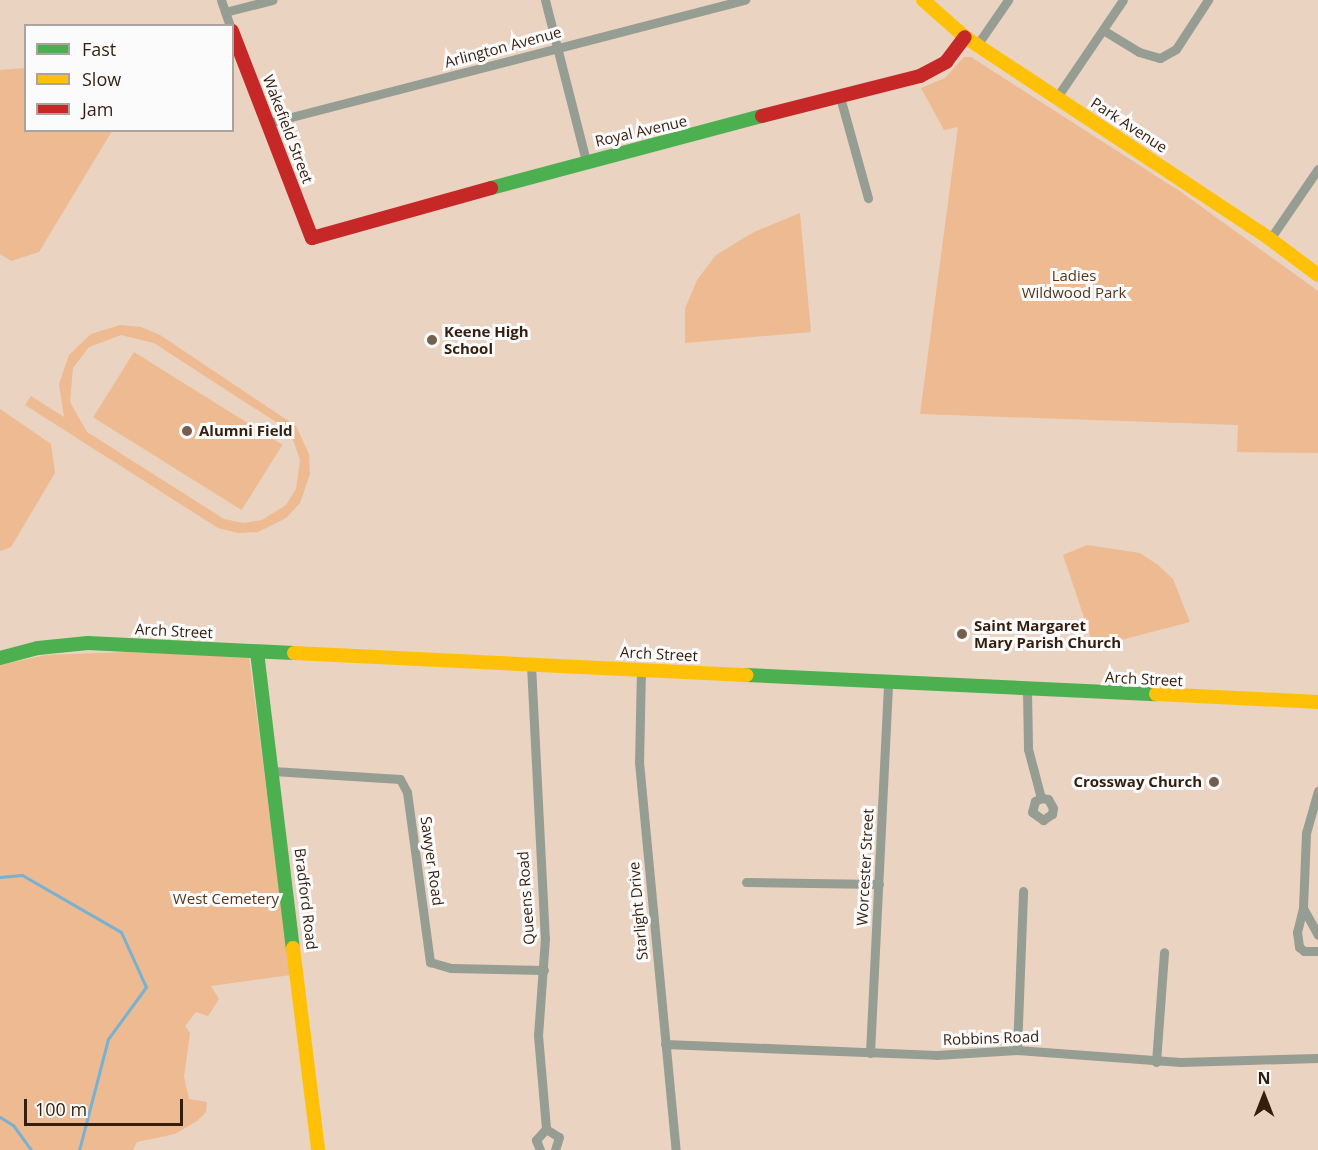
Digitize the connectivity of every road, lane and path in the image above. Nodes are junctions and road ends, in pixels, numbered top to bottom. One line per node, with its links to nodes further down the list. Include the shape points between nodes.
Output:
1 (221, 0): 9 (street)
2 (272, 0): 9 (street)
3 (545, 0): 15 (street)
4 (745, 0): 15 (street, Arlington Avenue)
5 (922, 0): 13 (street, Park Avenue)
6 (1008, 0): 14 (street)
7 (1123, 0): 11 (street)
8 (1208, 0): 11 (street, via 1176,50 1160,58 1139,52)
9 (225, 12): 10 (street)
10 (229, 24)
11 (1103, 30): 17 (street)
12 (234, 36): 18 (street, Wakefield Street)
13 (965, 37): 14 (street, Park Avenue); 16 (street, Royal Avenue, via 946,62 934,70)
14 (977, 45): 17 (street, Park Avenue)
15 (557, 48): 18 (street, Arlington Avenue); 19 (street)
16 (840, 97): 19 (street, Royal Avenue); 21 (street)
17 (1057, 98): 23 (street, Park Avenue)
18 (268, 123): 22 (street, Wakefield Street)
19 (586, 161): 22 (street, Royal Avenue)
20 (1318, 169): 23 (street)
21 (868, 198)
22 (312, 238)
23 (1270, 239): 24 (street, Park Avenue)
24 (1318, 275)
25 (257, 652): 26 (street, Arch Street, via 88,643 38,648); 27 (street, Arch Street); 32 (street, Bradford Road)
26 (0, 658)
27 (531, 665): 28 (street, Arch Street); 43 (street, Queens Road)
28 (640, 669): 29 (street, Arch Street); 44 (street, Starlight Drive, via 639,762)
29 (888, 682): 30 (street, Arch Street); 37 (street, Worcester Street)
30 (1027, 690): 31 (street, Arch Street); 34 (street, via 1028,749)
31 (1318, 702)
32 (273, 771): 43 (street, Sawyer Road, via 400,779 407,792 430,962 451,968); 50 (street, Bradford Road)
33 (1318, 791): 35 (street)
34 (1041, 798)
35 (1318, 803): 39 (street, via 1306,833)
36 (746, 882): 37 (street)
37 (879, 884): 46 (street, Worcester Street)
38 (1023, 891): 45 (street)
39 (1303, 908): 40 (street); 41 (street, via 1297,932 1299,947)
40 (1318, 935)
41 (1318, 951)
42 (1164, 952): 48 (street)
43 (544, 970): 49 (street, Queens Road, via 538,1035)
44 (665, 1044): 46 (street, Robbins Road); 53 (street, Starlight Drive)
45 (1017, 1050): 46 (street, Robbins Road, via 951,1055); 48 (street, Robbins Road)
46 (870, 1053)
47 (1318, 1058): 48 (street, Robbins Road)
48 (1156, 1062)
49 (546, 1129): 51 (street, Queens Road, via 536,1140); 52 (street, Queens Road, via 559,1137)
50 (318, 1150)
51 (540, 1150)
52 (555, 1150)
53 (675, 1150)

